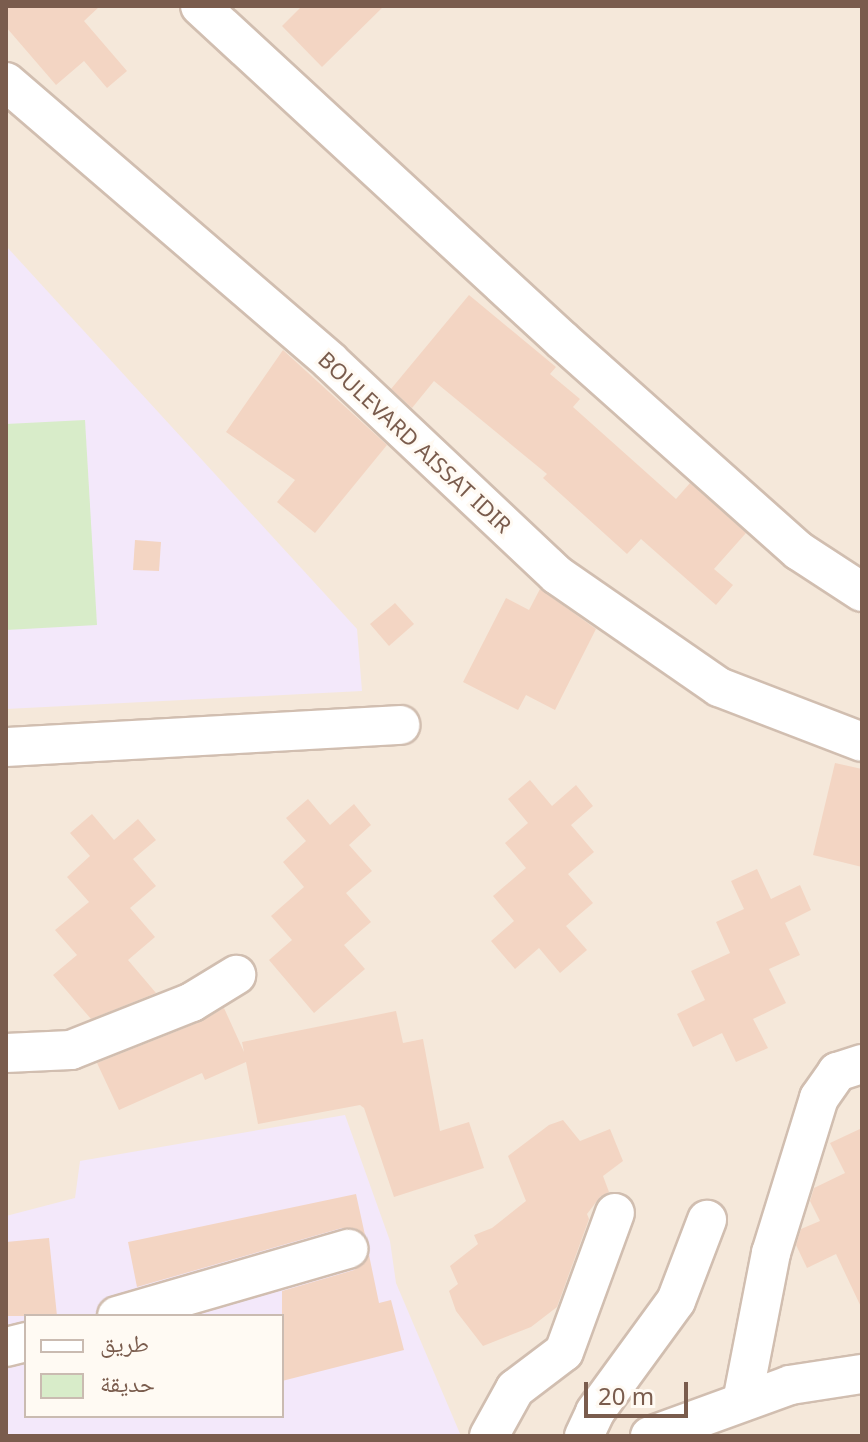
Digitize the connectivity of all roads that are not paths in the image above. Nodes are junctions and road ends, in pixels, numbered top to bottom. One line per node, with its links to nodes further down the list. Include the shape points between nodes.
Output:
1 (200, 6): 3 (street, via 787,541)
2 (6, 82): 5 (street, BOULEVARD AISSAT IDIR, via 330,361 557,575 719,687)
3 (862, 592)
4 (400, 725): 6 (street)
5 (862, 742)
6 (6, 747)
7 (236, 975): 8 (street, via 192,1002 71,1050)
8 (6, 1053)
9 (862, 1064): 15 (street, via 837,1072 819,1098 771,1253)
10 (615, 1213): 16 (street, via 564,1352 515,1389)
11 (707, 1220): 17 (street, via 676,1301 595,1412)
12 (348, 1249): 13 (street)
13 (124, 1314)
14 (862, 1374): 15 (street, via 790,1385)
15 (742, 1402): 18 (street)
16 (489, 1436)
17 (584, 1436)
18 (650, 1436)

